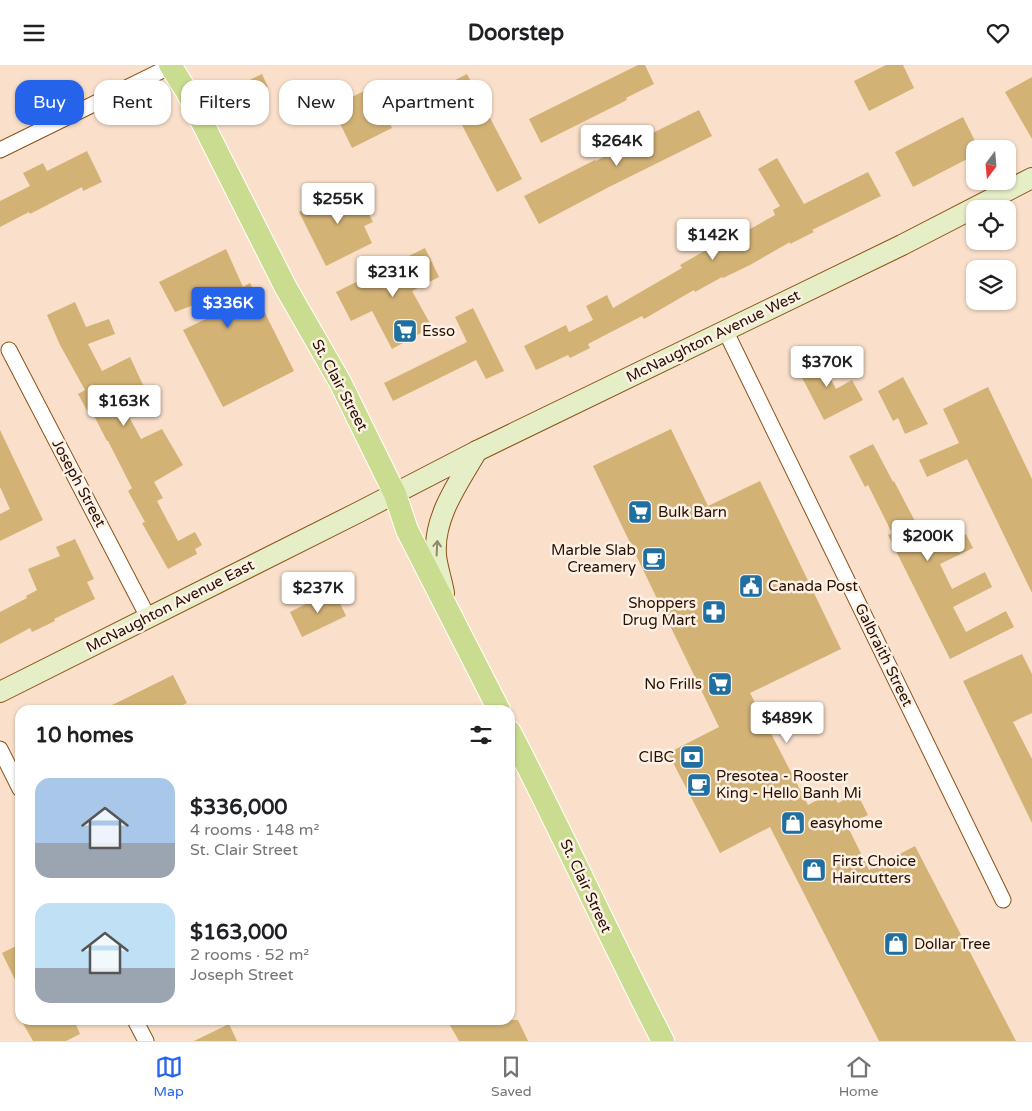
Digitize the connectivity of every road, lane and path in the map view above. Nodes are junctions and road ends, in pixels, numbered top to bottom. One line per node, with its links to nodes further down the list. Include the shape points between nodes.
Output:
1 (170, 65): 2 (street); 7 (main road, St. Clair Street, via 187,92 286,288 340,382)
2 (0, 150)
3 (1032, 178): 4 (main road, McNaughton Avenue West)
4 (725, 330): 6 (main road, McNaughton Avenue West); 15 (street, Galbraith Street)
5 (9, 350): 9 (street, Joseph Street)
6 (478, 451): 7 (main road, McNaughton Avenue West); 8 (main road, one-way to 6, via 436,554 438,526 451,495)
7 (395, 494): 8 (main road, St. Clair Street, via 407,531); 9 (main road, McNaughton Avenue East)
8 (449, 613): 11 (main road, St. Clair Street)
9 (148, 617): 10 (main road, McNaughton Avenue East)
10 (0, 692)
11 (496, 705)
12 (515, 742): 18 (main road, St. Clair Street)
13 (0, 749): 14 (street)
14 (15, 779)
15 (1003, 900)
16 (138, 1025): 17 (street)
17 (146, 1041)
18 (663, 1041)

